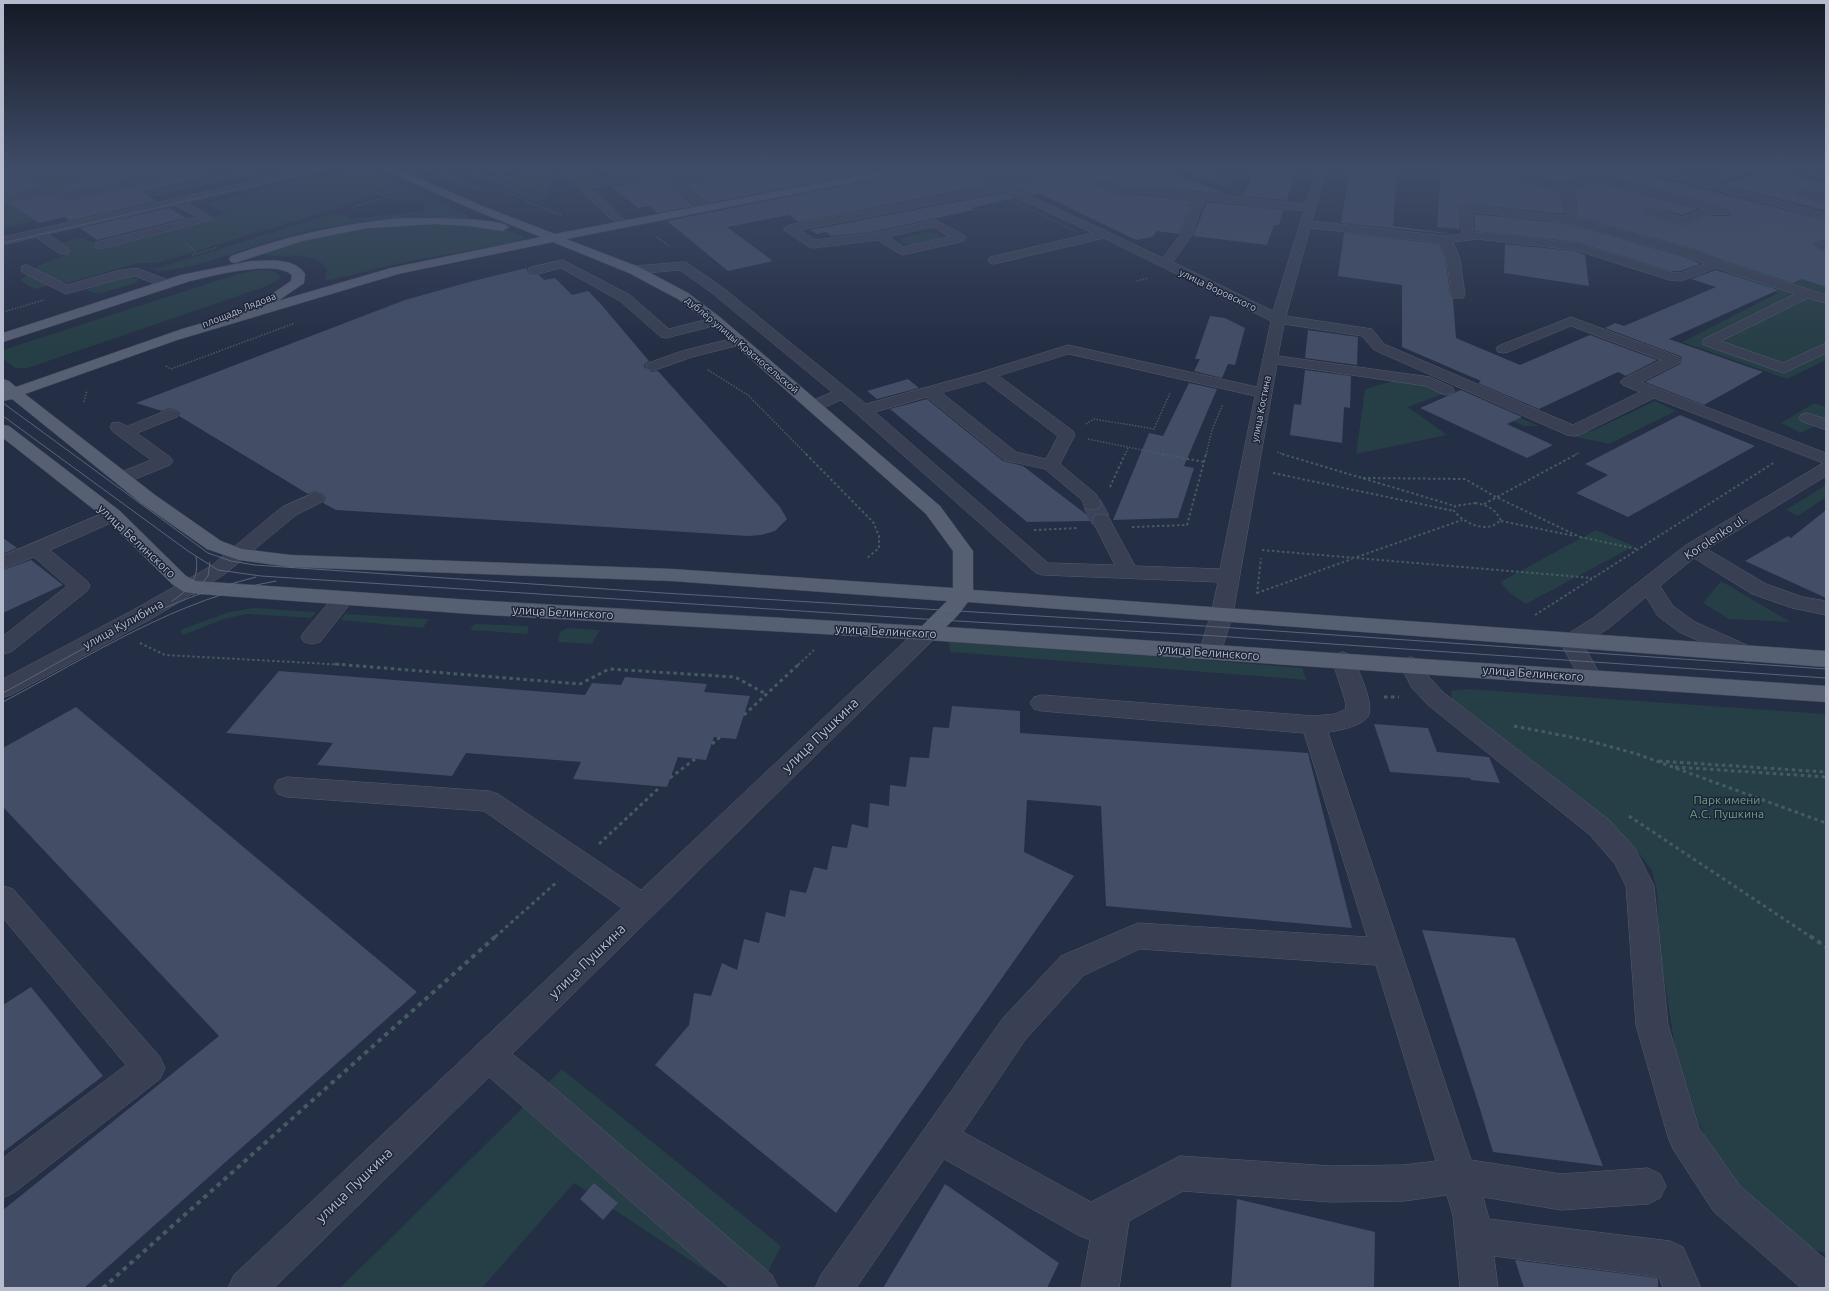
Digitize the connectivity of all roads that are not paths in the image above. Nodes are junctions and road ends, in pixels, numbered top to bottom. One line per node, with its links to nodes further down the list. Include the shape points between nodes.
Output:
1 (59, 228): 16 (street)
2 (167, 228): 23 (street)
3 (349, 228): 31 (main road, via 276,245)
4 (511, 228): 20 (main road)
5 (527, 228): 20 (main road, дублёр улицы Красносельской)
6 (599, 228): 20 (main road)
7 (797, 228): 18 (street, via 789,230 813,244)
8 (912, 228): 18 (street)
9 (944, 228): 18 (street, via 960,238 902,251)
10 (1092, 228): 17 (street, улица Воровского)
11 (1188, 228): 26 (street)
12 (1305, 228): 36 (street, улица Костина)
13 (1343, 228): 21 (street)
14 (1467, 228): 19 (street)
15 (1601, 228): 27 (street, via 1693,254)
16 (38, 233): 22 (street); 24 (street)
17 (1105, 234): 25 (street); 26 (street, улица Воровского)
18 (879, 236)
19 (1468, 237): 21 (street); 27 (street, via 1576,247 1670,276 1681,277)
20 (553, 239): 29 (main road, дублёр улицы Красносельской); 38 (main road, via 396,271)
21 (1445, 240): 34 (street, via 1456,269)
22 (3, 241)
23 (100, 245)
24 (64, 251)
25 (994, 260)
26 (1165, 264): 36 (street, улица Воровского)
27 (1716, 264): 33 (street)
28 (27, 270): 32 (street, via 66,290 136,272)
29 (634, 270): 37 (main road, дублёр улицы Красносельской, via 683,296); 50 (street, via 683,266 717,290)
30 (537, 274): 37 (street, via 573,269 625,298 666,334)
31 (186, 278): 32 (main road, площадь Лядова); 38 (main road, площадь Лядова, via 251,265 291,268 299,274 297,283 275,297)
32 (166, 284): 39 (main road, площадь Лядова)
33 (1807, 293): 35 (street); 41 (street, via 1709,342 1784,368)
34 (1458, 295)
35 (1826, 299)
36 (1278, 319): 43 (street, улица Костина); 48 (street, улица Воровского, via 1367,332 1379,347 1573,431)
37 (716, 321): 40 (main road, дублёр улицы Красносельской)
38 (173, 337): 46 (main road, площадь Лядова)
39 (3, 338)
40 (739, 341): 44 (street); 51 (main road, дублёр улицы Красносельской)
41 (1826, 347)
42 (1503, 349): 48 (street, via 1571,321 1674,360 1628,382)
43 (1271, 359): 49 (street, улица Костина); 58 (street, via 1430,382)
44 (650, 362)
45 (987, 375): 47 (street); 49 (street, via 1068,350); 61 (street, via 1067,435)
46 (7, 391): 63 (main road)
47 (930, 391): 52 (street); 61 (street, via 1010,456)
48 (1653, 392): 60 (street)
49 (1264, 393): 71 (street, улица Костина)
50 (842, 394): 51 (street); 52 (street)
51 (813, 406): 74 (main road, дублёр улицы Красносельской, via 933,510 963,551)
52 (863, 410): 70 (street, via 1043,569)
53 (166, 412): 63 (street, via 121,429 164,461)
54 (1807, 418): 55 (street)
55 (1826, 425)
56 (3, 430): 59 (main road, улица Белинского)
57 (3, 441): 59 (main road)
58 (1564, 441)
59 (23, 446): 65 (main road, улица Белинского)
60 (1826, 459)
61 (1051, 465): 70 (street, via 1096,512)
62 (1826, 468): 67 (street, Korolenko ul.)
63 (122, 478): 68 (main road, via 195,533 214,545)
64 (318, 500): 68 (street, улица Кулибина, via 266,530)
65 (113, 515): 66 (street); 73 (main road, улица Белинского, via 179,580)
66 (36, 548): 69 (street); 81 (street, via 80,586)
67 (1693, 549): 72 (street, Korolenko ul.); 76 (street, via 1759,589)
68 (239, 554): 73 (street, улица Кулибина); 74 (main road, via 290,561 672,576)
69 (3, 563)
70 (1128, 572): 71 (street)
71 (1230, 576): 77 (street, улица Костина)
72 (1649, 585): 80 (street, Korolenko ul., via 1601,623); 83 (street, via 1665,611 1687,626)
73 (191, 586): 75 (main road, улица Белинского); 88 (street, улица Кулибина)
74 (963, 594): 77 (main road); 78 (main road, via 951,610)
75 (343, 599): 78 (main road, улица Белинского); 79 (street)
76 (1826, 608)
77 (1222, 614): 80 (main road); 82 (street, улица Костина)
78 (927, 633): 82 (main road, улица Белинского); 94 (street, улица Пушкина)
79 (312, 637)
80 (1571, 642): 83 (main road); 87 (street)
81 (3, 647)
82 (1210, 652): 85 (main road, улица Белинского)
83 (1748, 654): 84 (main road)
84 (1826, 659)
85 (1343, 660): 86 (main road, улица Белинского); 91 (street, via 1357,700 1358,713 1339,722)
86 (1411, 665): 87 (main road, улица Белинского); 103 (street, via 1420,682 1436,699 1599,827 1625,856 1640,886 1652,1025 1685,1137 1727,1199)
87 (1591, 678): 89 (main road, улица Белинского)
88 (3, 689)
89 (1826, 694)
90 (1042, 703): 91 (street)
91 (1314, 724): 95 (street)
92 (287, 787): 94 (street, via 490,801)
93 (3, 898): 99 (street, via 149,1068)
94 (644, 907): 96 (street, улица Пушкина)
95 (1387, 952): 97 (street, via 1138,936 1072,966 1014,1029); 98 (street)
96 (488, 1056): 104 (street, улица Пушкина); 105 (street)
97 (938, 1137): 101 (street, via 1091,1222); 106 (street)
98 (1459, 1176): 100 (street, via 1561,1192); 101 (street, via 1404,1183 1331,1184 1180,1173); 102 (street, via 1471,1216)
99 (3, 1180)
100 (1648, 1186)
101 (1113, 1210): 107 (street)
102 (1473, 1235): 108 (street); 109 (street, via 1670,1260)
103 (1826, 1284)
104 (247, 1288)
105 (759, 1288)
106 (834, 1288)
107 (1100, 1288)
108 (1479, 1288)
109 (1682, 1288)

